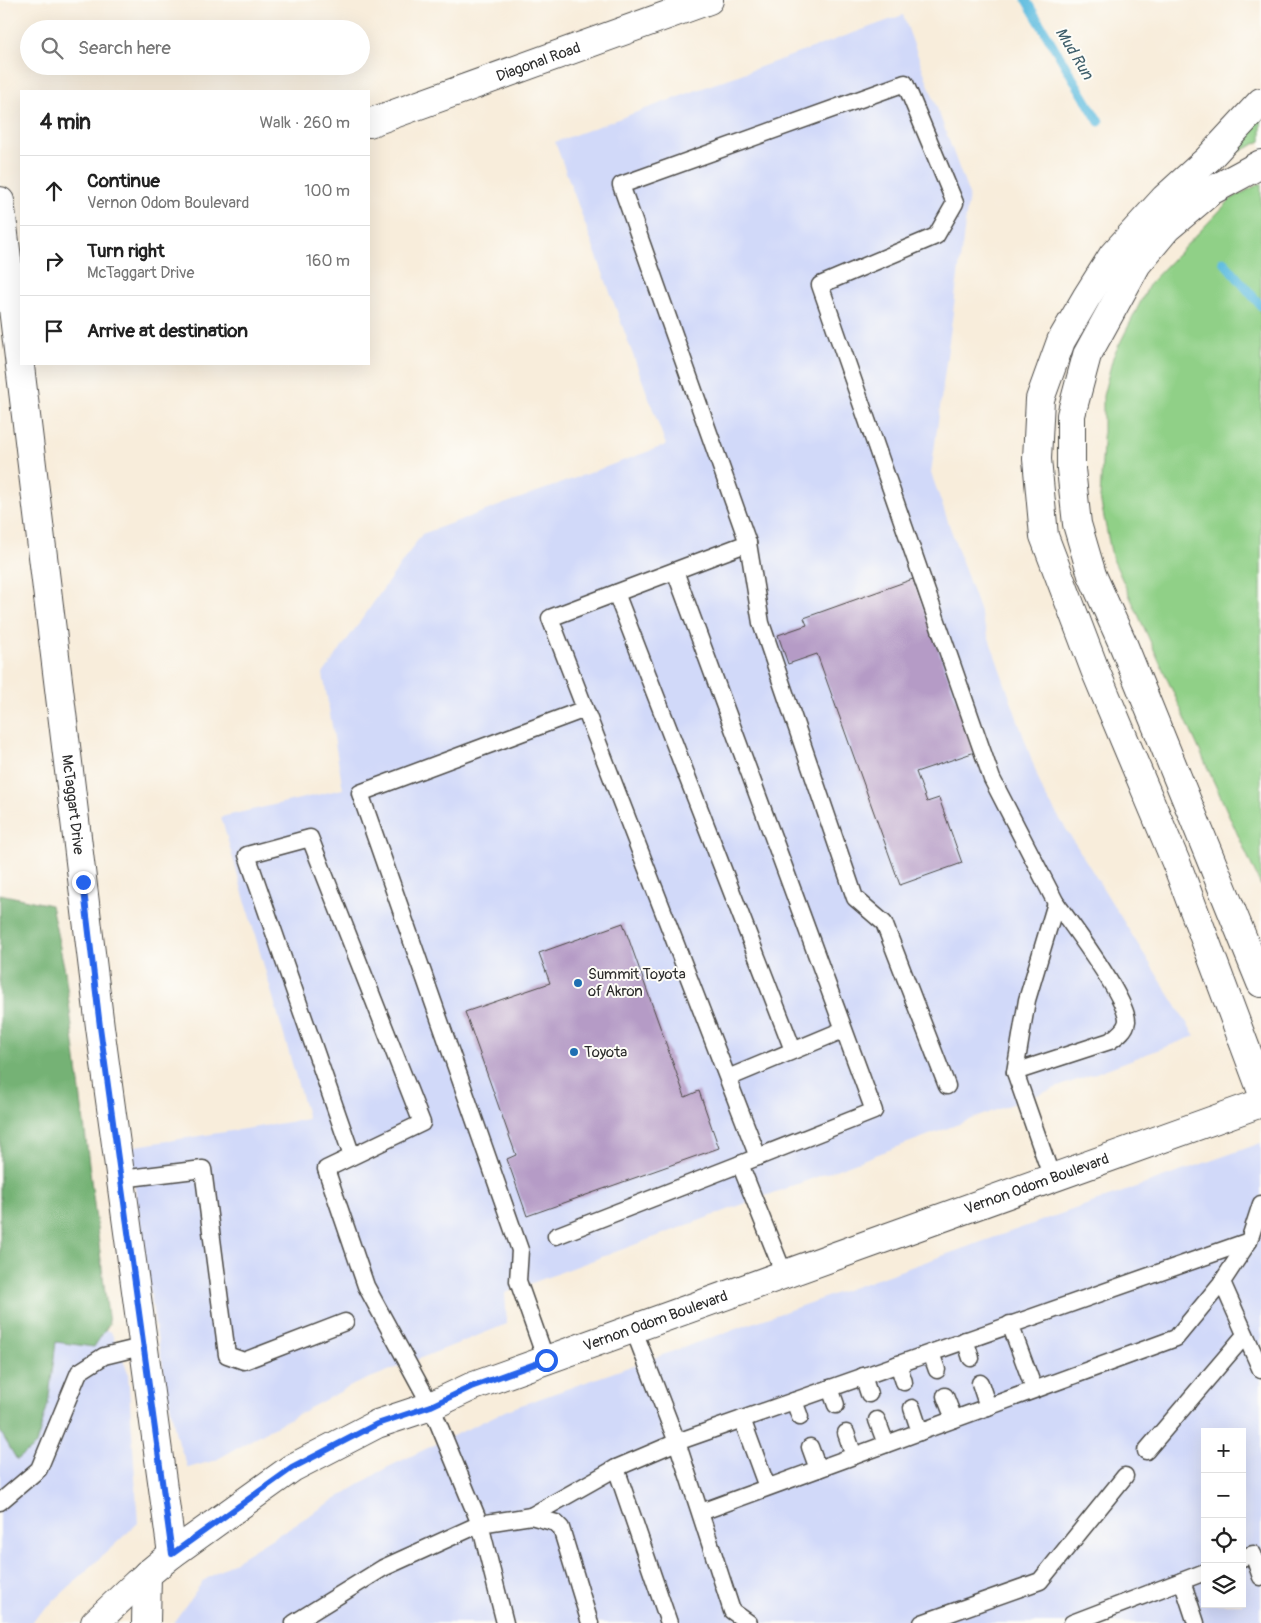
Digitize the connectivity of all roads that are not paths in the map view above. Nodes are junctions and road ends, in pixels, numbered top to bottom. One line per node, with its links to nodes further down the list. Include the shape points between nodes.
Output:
1 (709, 0): 3 (main road, Diagonal Road)
2 (1261, 102): 20 (main road, via 1113,255 1086,298 1061,341 1040,398 1037,459 1044,536 1095,670 1177,864)
3 (370, 123)
4 (1261, 164): 14 (main road, via 1210,191 1167,228 1137,264 1087,355 1070,416 1070,469 1077,524 1092,575)
5 (0, 201): 6 (main road, McTaggart Drive)
6 (14, 249): 7 (main road, McTaggart Drive)
7 (20, 303)
8 (27, 365): 26 (main road, McTaggart Drive, via 100,1027)
9 (748, 544): 10 (lane); 13 (lane, via 620,185 904,83 955,203 936,236 820,285 992,779); 19 (lane, via 761,623 855,898 884,923)
10 (675, 571): 11 (lane); 15 (lane)
11 (616, 593): 12 (lane, via 550,618); 16 (lane)
12 (585, 709): 18 (lane); 40 (lane, via 360,792 520,1250 518,1281)
13 (1056, 903): 17 (lane, via 1027,1000); 17 (lane, via 1102,970 1124,1009 1127,1021 1122,1031 1110,1041)
14 (1261, 983)
15 (842, 1030): 16 (lane); 23 (lane, via 874,1111)
16 (793, 1050): 18 (lane)
17 (1015, 1072): 25 (lane)
18 (728, 1078): 23 (lane)
19 (947, 1086)
20 (1261, 1089)
21 (1261, 1104): 25 (main road, Vernon Odom Boulevard)
22 (352, 1156): 22 (lane, via 422,1123 310,838 247,855); 53 (lane, via 326,1169 366,1286)
23 (758, 1157): 24 (lane)
24 (740, 1164): 28 (lane); 30 (lane)
25 (1052, 1178): 30 (main road, Vernon Odom Boulevard)
26 (121, 1180): 32 (lane, via 203,1169 227,1354 244,1361); 37 (main road, McTaggart Drive)
27 (1261, 1204): 29 (lane)
28 (556, 1236)
29 (1249, 1241): 31 (lane); 33 (lane)
30 (784, 1274): 34 (main road, Vernon Odom Boulevard)
31 (1222, 1282): 35 (lane); 48 (lane, via 1176,1338)
32 (345, 1322)
33 (1010, 1324): 36 (lane); 48 (lane)
34 (633, 1328): 40 (main road, Vernon Odom Boulevard); 62 (lane)
35 (1246, 1335): 43 (lane); 65 (lane)
36 (965, 1340): 38 (lane); 39 (lane)
37 (145, 1346): 71 (lane, via 104,1356 79,1372 39,1469); 75 (main road, McTaggart Drive)
38 (930, 1353): 41 (lane); 42 (lane)
39 (972, 1358)
40 (546, 1360): 53 (main road, Vernon Odom Boulevard, via 471,1387)
41 (898, 1364): 44 (lane); 45 (lane)
42 (937, 1370)
43 (1261, 1370)
44 (863, 1376): 47 (lane); 49 (lane)
45 (904, 1382)
46 (980, 1383): 54 (lane)
47 (830, 1388): 51 (lane); 52 (lane)
48 (1034, 1389): 54 (lane)
49 (868, 1394)
50 (945, 1396): 58 (lane)
51 (794, 1401): 56 (lane); 57 (lane)
52 (836, 1405)
53 (431, 1406): 74 (lane); 75 (main road, Vernon Odom Boulevard, via 377,1424 292,1468)
54 (988, 1407): 58 (lane)
55 (912, 1408): 60 (lane)
56 (800, 1417)
57 (742, 1419): 62 (lane); 70 (lane)
58 (954, 1419): 60 (lane)
59 (877, 1420): 63 (lane)
60 (920, 1432): 63 (lane)
61 (846, 1433): 66 (lane)
62 (677, 1442): 67 (lane); 72 (lane)
63 (886, 1444): 66 (lane)
64 (810, 1447): 68 (lane)
65 (1146, 1451)
66 (854, 1456): 68 (lane)
67 (616, 1468): 73 (lane); 87 (lane)
68 (818, 1469): 70 (lane)
69 (1125, 1476): 89 (lane, via 1040,1580)
70 (767, 1487): 72 (lane)
71 (3, 1496)
72 (701, 1512): 88 (lane, via 732,1611)
73 (531, 1516): 74 (lane); 86 (lane, via 556,1523 561,1528)
74 (480, 1524): 84 (lane, via 383,1568); 85 (lane)
75 (172, 1554): 77 (main road, Vernon Odom Boulevard)
76 (1252, 1554): 79 (lane)
77 (147, 1574): 82 (main road, Vernon Odom Boulevard); 83 (main road)
78 (1201, 1574): 80 (lane)
79 (1261, 1577)
80 (1182, 1581): 81 (lane); 91 (lane)
81 (1106, 1617): 90 (lane)
82 (95, 1623)
83 (146, 1623)
84 (294, 1623)
85 (506, 1623)
86 (590, 1623)
87 (669, 1623)
88 (749, 1623)
89 (922, 1623)
90 (1072, 1623)
91 (1196, 1623)

